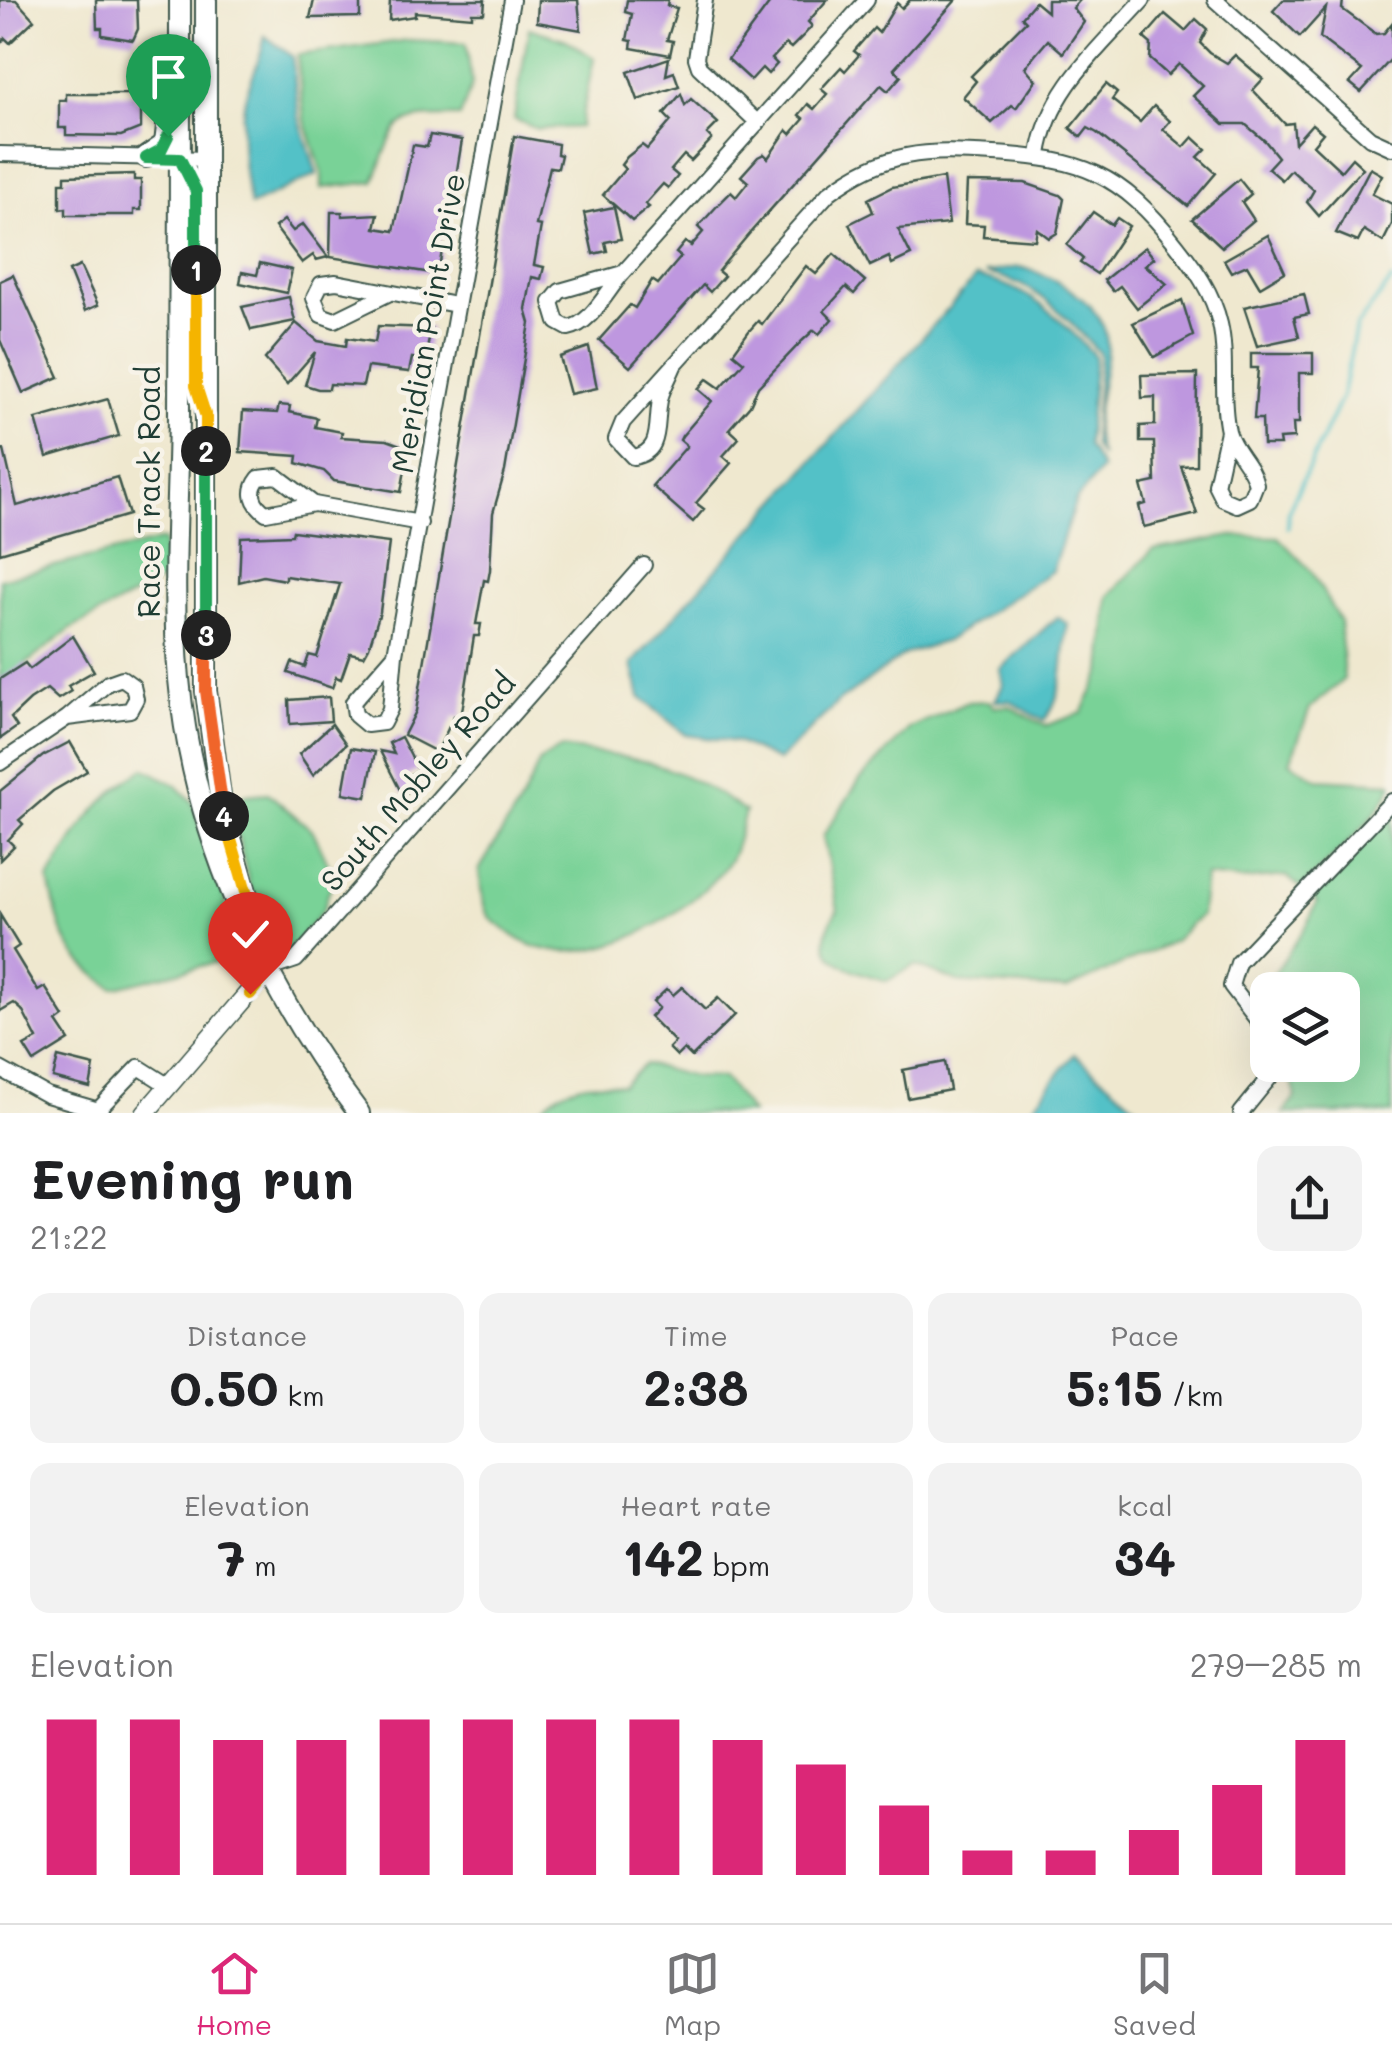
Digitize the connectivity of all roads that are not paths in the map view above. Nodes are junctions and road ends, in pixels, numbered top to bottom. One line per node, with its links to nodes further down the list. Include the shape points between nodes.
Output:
1 (170, 0): 13 (main road, via 168,136)
2 (180, 0): 15 (main road, Race Track Road)
3 (206, 0): 14 (main road, Race Track Road)
4 (512, 0): 18 (street, Meridian Point Drive)
5 (705, 0): 9 (street, via 699,67)
6 (868, 0): 9 (street)
7 (1143, 0): 12 (street, via 1060,92 1043,125)
8 (1215, 0): 10 (street, via 1370,138)
9 (758, 122): 16 (street)
10 (1392, 148)
11 (0, 154): 13 (street)
12 (1039, 155): 19 (street, via 938,150 902,155 852,176 829,193); 21 (street, via 1080,164 1118,183 1152,213 1197,270 1220,325)
13 (146, 158): 15 (street)
14 (207, 158): 15 (street); 20 (main road, Race Track Road)
15 (180, 159): 20 (main road, via 196,191 196,386); 25 (main road, Race Track Road)
16 (623, 273): 16 (street, via 560,292 552,302 557,322 568,328 583,323)
17 (388, 294): 17 (street, via 335,320 321,315 314,298 321,284 336,282); 18 (street)
18 (456, 305): 23 (street, Meridian Point Drive)
19 (674, 366): 19 (street, via 618,430 619,446 633,457 656,442 662,393)
20 (206, 417): 24 (main road, Race Track Road)
21 (1228, 431): 21 (street, via 1216,485 1222,499 1237,505 1250,499 1256,484)
22 (314, 504): 23 (street)
23 (420, 523): 27 (street, Meridian Point Drive)
24 (206, 550): 25 (main road); 31 (main road, Race Track Road, via 206,691 221,804)
25 (178, 552): 31 (main road, Race Track Road, via 179,677 195,775 236,903)
26 (644, 565): 31 (street, South Mobley Road, via 296,960)
27 (394, 654): 27 (street, Meridian Point Drive, via 388,716 367,725 352,702)
28 (67, 718): 29 (street)
29 (0, 762)
30 (1392, 801): 32 (street, via 1238,964 1232,986)
31 (269, 970): 35 (street, South Mobley Road); 38 (main road, Race Track Road)
32 (1250, 1010)
33 (0, 1069): 36 (street)
34 (1266, 1082): 39 (street)
35 (169, 1086): 36 (street, via 139,1067); 37 (street, South Mobley Road)
36 (95, 1111)
37 (145, 1113)
38 (359, 1113)
39 (1241, 1113)

